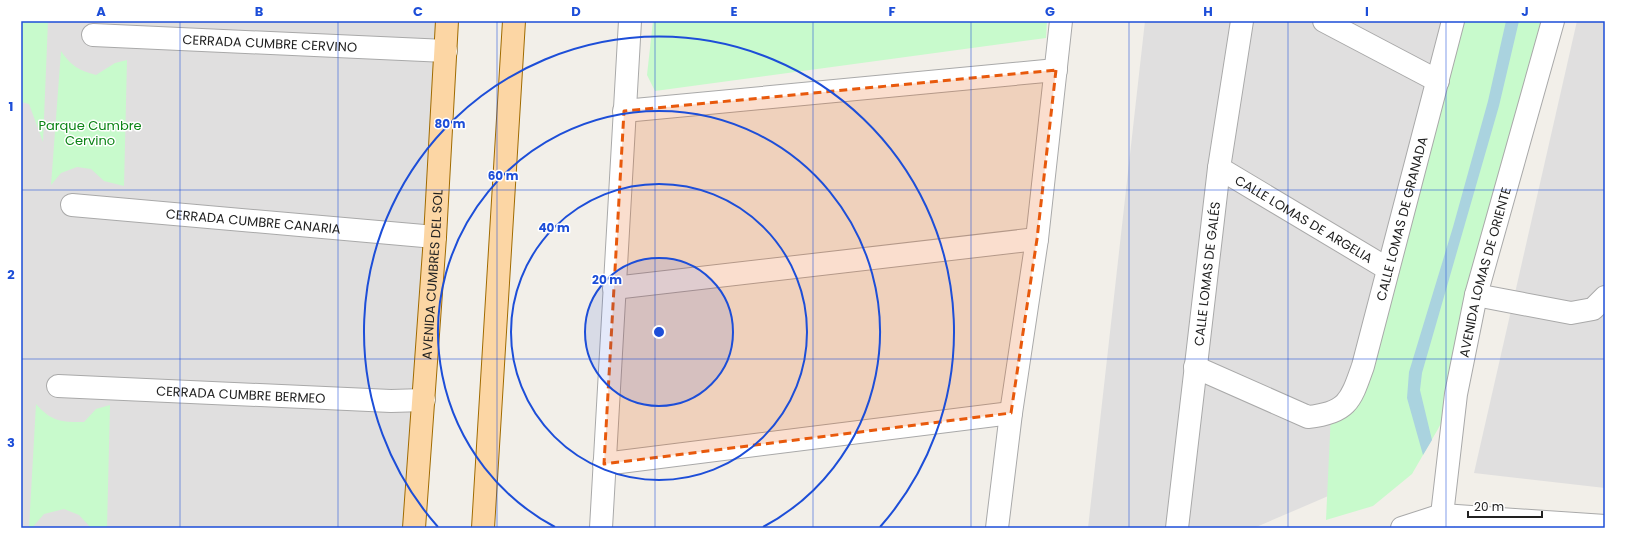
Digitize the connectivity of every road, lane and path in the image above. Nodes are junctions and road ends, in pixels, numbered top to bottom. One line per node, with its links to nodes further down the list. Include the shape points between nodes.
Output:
1 (447, 21): 10 (main road, AVENIDA CUMBRES DEL SOL)
2 (514, 21): 30 (main road)
3 (630, 21): 13 (street)
4 (1061, 21): 11 (street)
5 (1242, 21): 14 (street, CALLE LOMAS DE GALÉS)
6 (1324, 21): 12 (street)
7 (1453, 21): 12 (street, CALLE LOMAS DE GRANADA)
8 (1553, 21): 20 (street, AVENIDA LOMAS DE ORIENTE)
9 (93, 35): 10 (street, CERRADA CUMBRE CERVINO)
10 (446, 50): 16 (main road, AVENIDA CUMBRES DEL SOL)
11 (1056, 70): 13 (street); 17 (street)
12 (1438, 81): 18 (street, CALLE LOMAS DE GRANADA)
13 (624, 111): 19 (street)
14 (1219, 168): 18 (street, CALLE LOMAS DE ARGELIA); 22 (street, CALLE LOMAS DE GALÉS)
15 (72, 205): 16 (street, CERRADA CUMBRE CANARIA)
16 (435, 237): 24 (main road, AVENIDA CUMBRES DEL SOL)
17 (1037, 239): 19 (street); 25 (street)
18 (1388, 269): 22 (street, CALLE LOMAS DE GRANADA, via 1363,366 1352,396 1337,410 1325,415 1308,416)
19 (614, 288): 26 (street)
20 (1476, 295): 21 (street, via 1571,313 1593,309); 27 (street, AVENIDA LOMAS DE ORIENTE, via 1456,394)
21 (1605, 297)
22 (1195, 367): 33 (street, CALLE LOMAS DE GALÉS)
23 (58, 386): 24 (street, CERRADA CUMBRE BERMEO, via 391,401)
24 (424, 400): 29 (main road, AVENIDA CUMBRES DEL SOL)
25 (1011, 414): 26 (street); 32 (street)
26 (604, 464): 31 (street)
27 (1443, 522): 28 (street); 34 (street)
28 (1605, 526)
29 (414, 528)
30 (483, 528)
31 (601, 528)
32 (998, 528)
33 (1177, 528)
34 (1402, 528)

